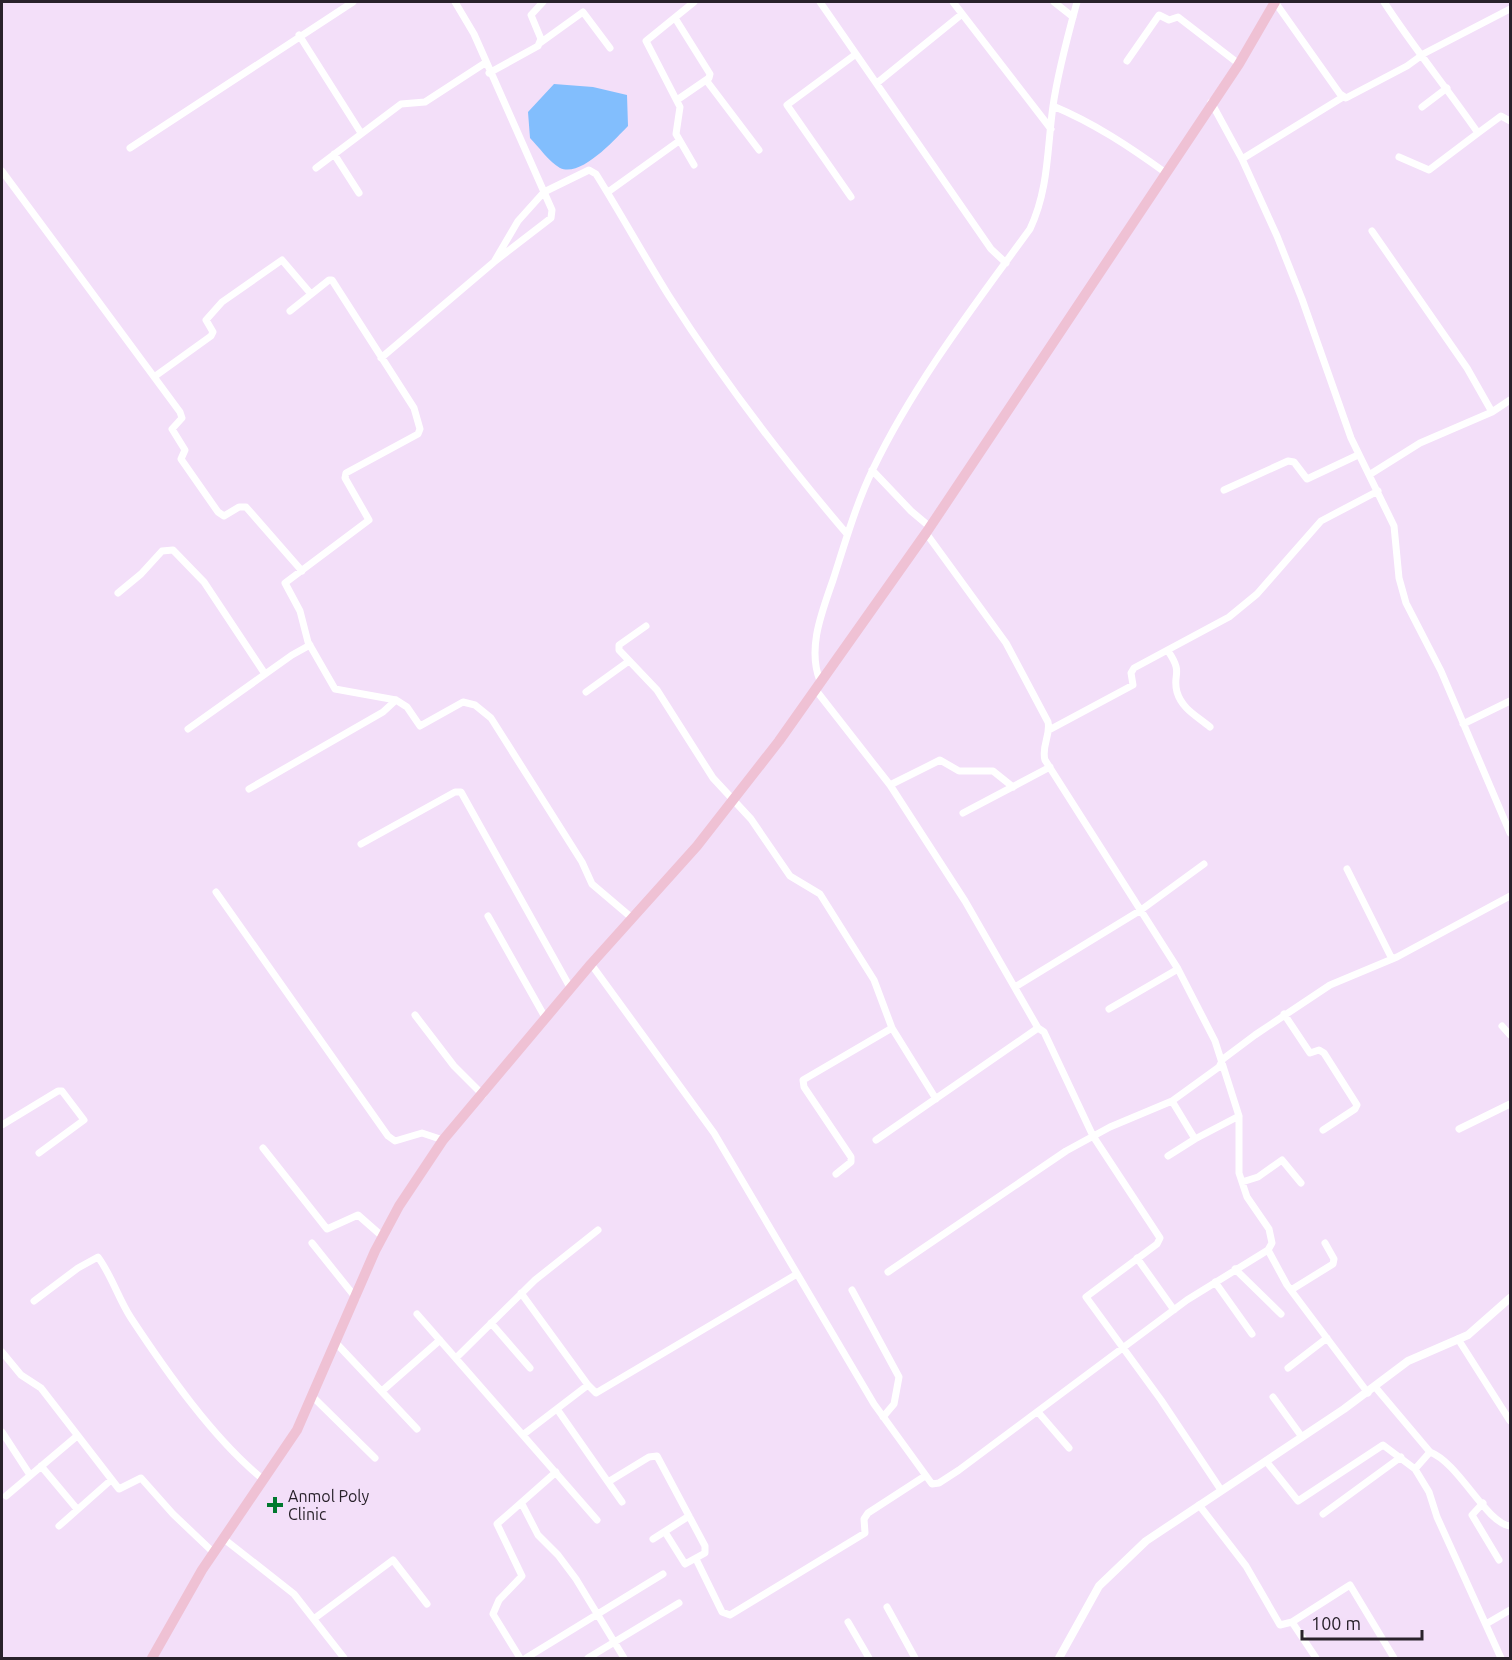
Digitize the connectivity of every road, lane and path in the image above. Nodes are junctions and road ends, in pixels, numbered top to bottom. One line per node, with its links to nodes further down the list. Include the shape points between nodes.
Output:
1 (353, 2): 15 (street)
2 (455, 2): 21 (street, via 474,34)
3 (543, 2): 16 (street, via 531,15)
4 (694, 2): 14 (street)
5 (820, 2): 18 (street)
6 (953, 2): 12 (street)
7 (1054, 2): 13 (street)
8 (1077, 2): 13 (street)
9 (1275, 2): 22 (main road); 27 (street)
10 (1384, 2): 19 (street)
11 (1510, 9): 19 (street)
12 (962, 14): 25 (street); 33 (street)
13 (1073, 17): 30 (street)
14 (675, 18): 24 (street, via 709,72); 28 (street, via 646,41)
15 (299, 35): 34 (street); 37 (street)
16 (540, 43): 17 (street, via 583,12); 23 (street)
17 (610, 48)
18 (856, 54): 25 (street); 49 (street, via 787,105)
19 (1421, 56): 26 (street); 27 (street, via 1350,97)
20 (1127, 61): 22 (street, via 1159,15 1169,20 1181,19)
21 (484, 63): 23 (street); 34 (street, via 425,102 401,104)
22 (1239, 64): 29 (main road)
23 (489, 73): 46 (street)
24 (706, 80): 28 (street); 38 (street)
25 (877, 83): 52 (street, via 991,249)
26 (1447, 88): 31 (street); 35 (street)
27 (1343, 97): 41 (street)
28 (677, 100): 36 (street, via 681,112 675,129)
29 (1211, 102): 41 (street); 45 (main road)
30 (1053, 106): 33 (street); 45 (street, via 1081,117)
31 (1422, 107)
32 (1510, 121): 35 (street, via 1502,116)
33 (1051, 129): 52 (street, via 1037,214)
34 (361, 133): 39 (street)
35 (1478, 134): 40 (street, via 1430,170)
36 (679, 141): 42 (street); 47 (street)
37 (130, 148)
38 (759, 150)
39 (334, 154): 43 (street); 48 (street)
40 (1399, 157)
41 (1242, 159): 59 (street, via 1302,299)
42 (694, 165)
43 (316, 168)
44 (2, 171): 56 (street)
45 (1166, 173): 64 (main road)
46 (544, 192): 47 (street, via 589,170); 51 (street, via 518,221); 51 (street, via 552,210 550,218)
47 (608, 192): 65 (street, via 669,296 737,395)
48 (359, 193)
49 (851, 197)
50 (1372, 231): 58 (street, via 1467,368)
51 (494, 262): 55 (street)
52 (1006, 263): 60 (street, via 951,336)
53 (311, 294): 54 (street); 55 (street, via 332,280); 56 (street, via 282,260 222,302 206,320 213,332 211,336)
54 (290, 311)
55 (381, 357): 66 (street, via 417,413 420,432 346,473 345,478 369,520)
56 (154, 377): 66 (street, via 182,415 172,429 185,450 181,459 218,512 224,516 246,507)
57 (1510, 400): 58 (street)
58 (1492, 412): 61 (street, via 1420,443)
59 (1358, 455): 61 (street); 62 (street, via 1307,479 1288,460)
60 (872, 470): 64 (street); 65 (street)
61 (1369, 475): 63 (street)
62 (1224, 490)
63 (1378, 491): 70 (street, via 1326,517 1247,603); 77 (street, via 1394,526 1399,578 1406,603)
64 (928, 530): 73 (main road); 80 (street, via 1006,643)
65 (848, 534): 73 (street, via 814,647)
66 (302, 572): 69 (street, via 284,586 300,611)
67 (118, 593): 72 (street, via 162,551 173,550 204,582)
68 (646, 626): 71 (street, via 619,645)
69 (310, 645): 72 (street); 75 (street, via 339,691)
70 (1168, 651): 78 (street, via 1177,667 1176,691 1184,707); 80 (street, via 1134,668 1130,687)
71 (629, 661): 74 (street); 85 (street, via 657,690 713,778)
72 (265, 674): 79 (street)
73 (817, 685): 82 (street); 85 (main road)
74 (586, 692)
75 (396, 700): 84 (street, via 383,712); 95 (street, via 407,707 420,726 463,702 475,705 490,718 597,890)
76 (1510, 701): 77 (street)
77 (1463, 724): 87 (street)
78 (1210, 727)
79 (188, 729)
80 (1049, 730): 81 (street, via 1043,749)
81 (1050, 767): 83 (street); 93 (street)
82 (890, 785): 83 (street, via 940,760 965,772 993,771); 99 (street)
83 (1013, 788): 86 (street)
84 (249, 789)
85 (733, 800): 95 (main road); 106 (street, via 790,876 820,894 874,980)
86 (963, 813)
87 (1510, 831)
88 (361, 844): 100 (street, via 461,792)
89 (1204, 864): 93 (street)
90 (1347, 869): 96 (street)
91 (216, 892): 120 (street, via 388,1136 395,1141 422,1133)
92 (1510, 896): 96 (street)
93 (1141, 909): 98 (street); 99 (street)
94 (488, 916): 104 (street)
95 (632, 918): 97 (main road)
96 (1392, 959): 102 (street, via 1330,985)
97 (591, 964): 100 (main road); 136 (street, via 714,1133)
98 (1178, 969): 101 (street); 109 (street)
99 (1015, 987): 107 (street)
100 (571, 989): 104 (main road)
101 (1108, 1009)
102 (1284, 1014): 109 (street); 117 (street, via 1310,1053 1323,1053 1357,1105)
103 (415, 1015): 110 (street, via 454,1066)
104 (546, 1019): 110 (main road)
105 (1502, 1026): 108 (street)
106 (892, 1028): 111 (street); 125 (street, via 803,1080 851,1157)
107 (1038, 1028): 111 (street); 118 (street, via 1044,1032)
108 (1510, 1035)
109 (1223, 1059): 112 (street, via 1219,1067); 114 (street)
110 (483, 1095): 120 (main road)
111 (936, 1099): 121 (street)
112 (1172, 1101): 118 (street); 119 (street)
113 (1510, 1104): 116 (street)
114 (1239, 1116): 119 (street); 126 (street)
115 (2, 1125): 123 (street, via 62,1091 84,1120)
116 (1459, 1129)
117 (1323, 1130)
118 (1093, 1136): 133 (street, via 1160,1238); 135 (street, via 1021,1180)
119 (1194, 1139): 124 (street)
120 (443, 1140): 129 (main road)
121 (876, 1140)
122 (263, 1148): 129 (street, via 327,1229 358,1215)
123 (39, 1153)
124 (1168, 1156)
125 (836, 1174)
126 (1242, 1182): 127 (street, via 1284,1160); 132 (street, via 1247,1197 1269,1228 1272,1243)
127 (1301, 1183)
128 (598, 1230): 140 (street)
129 (383, 1236): 141 (main road)
130 (312, 1243): 141 (street)
131 (1325, 1243): 139 (street, via 1333,1264)
132 (1268, 1250): 134 (street); 139 (street)
133 (1137, 1258): 144 (street); 153 (street, via 1086,1295)
134 (1235, 1269): 137 (street); 146 (street)
135 (888, 1272)
136 (797, 1274): 158 (street, via 601,1392); 165 (street)
137 (1215, 1282): 144 (street); 148 (street)
138 (852, 1290): 165 (street, via 899,1377 894,1404)
139 (1291, 1290): 149 (street)
140 (521, 1293): 147 (street); 158 (street)
141 (356, 1298): 152 (main road)
142 (1510, 1298): 150 (street, via 1473,1331)
143 (34, 1301): 183 (street, via 98,1257 117,1287 125,1309 168,1372 233,1451)
144 (1174, 1310): 153 (street)
145 (417, 1314): 151 (street)
146 (1281, 1314)
147 (491, 1323): 155 (street); 156 (street)
148 (1252, 1334)
149 (1327, 1338): 157 (street); 159 (street)
150 (1458, 1339): 159 (street, via 1408,1362); 166 (street)
151 (440, 1340): 155 (street); 160 (street)
152 (337, 1344): 160 (street); 161 (main road)
153 (1122, 1349): 164 (street); 185 (street)
154 (2, 1352): 170 (street, via 21,1375 41,1388)
155 (456, 1358): 169 (street)
156 (530, 1368)
157 (1288, 1368)
158 (588, 1385): 163 (street)
159 (1372, 1390): 171 (street); 173 (street)
160 (382, 1392): 167 (street)
161 (314, 1397): 175 (street); 183 (main road)
162 (1273, 1397): 171 (street)
163 (557, 1408): 169 (street); 184 (street)
164 (1038, 1412): 172 (street); 181 (street, via 939,1483 932,1484)
165 (883, 1417): 181 (street)
166 (1510, 1421)
167 (417, 1428)
168 (2, 1432): 180 (street)
169 (524, 1434): 179 (street)
170 (77, 1436): 177 (street); 182 (street)
171 (1302, 1437): 176 (street)
172 (1069, 1448)
173 (1430, 1452): 178 (street); 188 (street, via 1449,1465)
174 (1401, 1457): 176 (street, via 1387,1446 1378,1447 1298,1501); 178 (street); 192 (street)
175 (375, 1458)
176 (1266, 1461): 185 (street)
177 (41, 1466): 180 (street); 191 (street)
178 (1415, 1469): 212 (street, via 1429,1492)
179 (556, 1472): 189 (street); 194 (street)
180 (30, 1475): 186 (street)
181 (925, 1476): 201 (street, via 868,1513 864,1519 865,1533 730,1615 722,1612)
182 (111, 1480): 191 (street); 200 (street, via 122,1490 141,1478)
183 (264, 1480): 198 (main road)
184 (608, 1482): 187 (street); 193 (street, via 657,1456)
185 (1221, 1490): 190 (street)
186 (6, 1496)
187 (622, 1502)
188 (1483, 1503): 196 (street, via 1499,1521); 202 (street, via 1472,1515)
189 (522, 1504): 208 (street, via 538,1535 566,1565); 216 (street, via 497,1524 522,1576 499,1600 493,1614)
190 (1199, 1505): 211 (street, via 1246,1566 1280,1625); 222 (street, via 1146,1541 1112,1571 1090,1598)
191 (77, 1509): 195 (street)
192 (1323, 1514)
193 (689, 1515): 197 (street); 201 (street, via 706,1550)
194 (597, 1520)
195 (59, 1526)
196 (1510, 1526)
197 (665, 1532): 199 (street); 201 (street, via 682,1562 688,1564)
198 (224, 1539): 200 (main road); 209 (street, via 280,1581)
199 (653, 1539)
200 (214, 1553): 214 (main road)
201 (696, 1559)
202 (1499, 1560)
203 (663, 1574): 208 (street)
204 (680, 1603): 213 (street)
205 (427, 1604): 209 (street, via 393,1560)
206 (887, 1606): 221 (street)
207 (1510, 1610): 212 (street)
208 (598, 1615): 213 (street); 217 (street)
209 (315, 1618): 215 (street)
210 (848, 1622): 220 (street)
211 (1292, 1622): 223 (street); 224 (street, via 1350,1585)
212 (1486, 1624): 225 (street)
213 (615, 1642): 218 (street); 219 (street)
214 (152, 1659)
215 (344, 1659)
216 (520, 1659)
217 (526, 1659)
218 (588, 1659)
219 (624, 1659)
220 (869, 1659)
221 (915, 1659)
222 (1059, 1659)
223 (1316, 1659)
224 (1394, 1659)
225 (1501, 1659)

